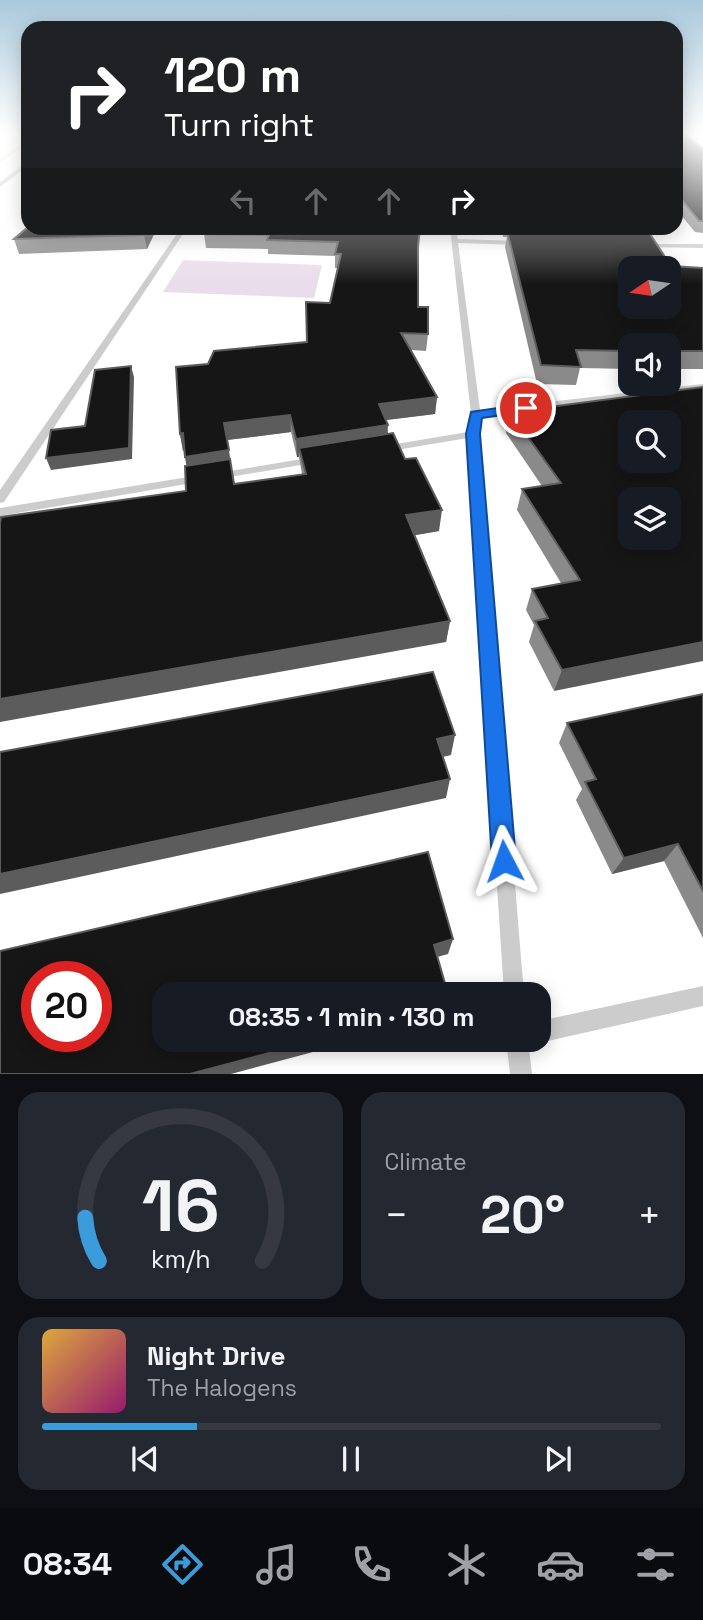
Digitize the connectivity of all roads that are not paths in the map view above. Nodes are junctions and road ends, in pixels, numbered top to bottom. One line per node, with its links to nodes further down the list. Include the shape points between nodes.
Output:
1 (179, 235): 16 (lane)
2 (455, 235): 12 (lane)
3 (463, 235): 5 (lane)
4 (602, 235): 7 (lane)
5 (526, 243)
6 (594, 245): 7 (lane)
7 (608, 245): 8 (lane)
8 (622, 246)
9 (635, 246): 10 (lane)
10 (703, 246)
11 (703, 387): 12 (lane)
12 (476, 414): 13 (lane)
13 (473, 434): 14 (lane); 18 (lane)
14 (365, 452)
15 (324, 459): 17 (lane)
16 (0, 499)
17 (0, 512)
18 (513, 982)
19 (703, 996): 20 (lane)
20 (551, 1029)
21 (518, 1052): 22 (lane)
22 (521, 1074)

